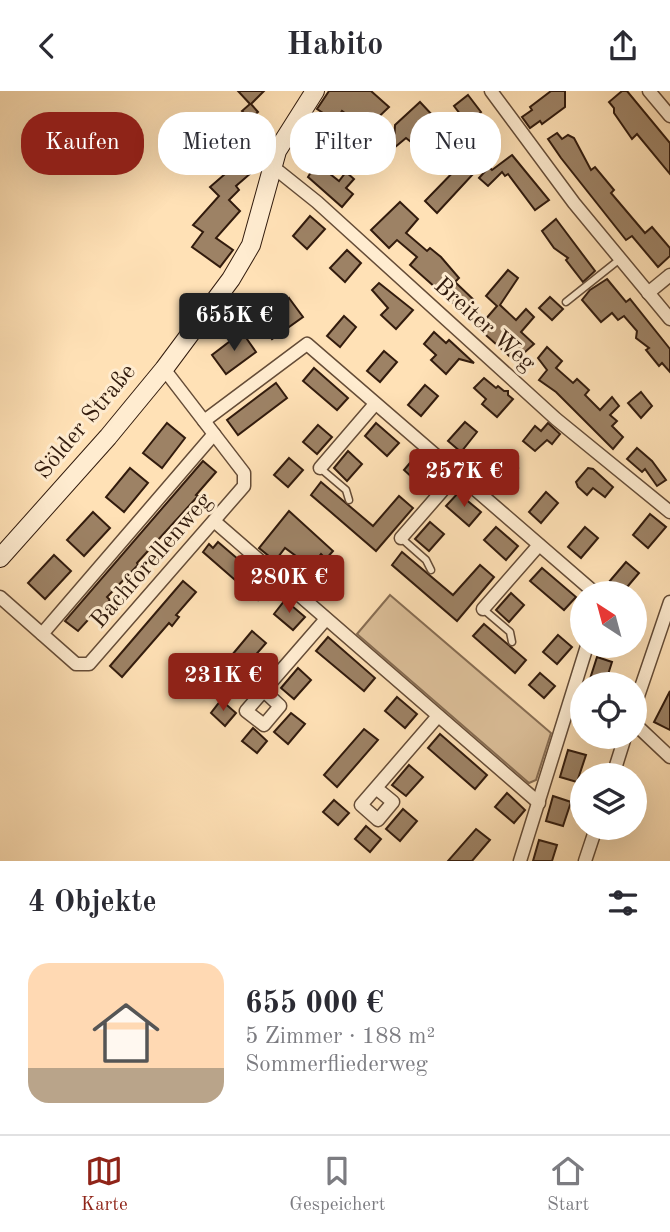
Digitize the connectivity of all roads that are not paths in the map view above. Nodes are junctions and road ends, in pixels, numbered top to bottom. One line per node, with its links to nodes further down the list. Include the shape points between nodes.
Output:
1 (316, 91): 5 (street, Sölder Straße)
2 (491, 91): 8 (street)
3 (649, 91): 4 (street)
4 (670, 116)
5 (276, 156)
6 (276, 169): 20 (street, Breiter Weg, via 556,419)
7 (270, 175): 13 (street, Sölder Straße, via 251,245)
8 (620, 259): 10 (street); 11 (lane)
9 (670, 275): 10 (street)
10 (648, 293): 12 (street)
11 (566, 302)
12 (670, 319)
13 (164, 369): 15 (street, Bachforellenweg); 24 (street, Sölder Straße)
14 (375, 404): 15 (street, via 307,344); 17 (street); 18 (street)
15 (204, 421): 16 (street, Bachforellenweg)
16 (214, 434): 21 (street, Bachforellenweg, via 244,473 245,481); 31 (street, Bachforellenweg)
17 (320, 468): 19 (lane, via 346,490)
18 (456, 475): 22 (street); 23 (street)
19 (349, 499)
20 (670, 512)
21 (214, 521): 30 (street); 31 (street, Bachforellenweg, via 93,662 76,664)
22 (401, 538): 25 (lane)
23 (539, 545): 26 (street); 29 (street)
24 (0, 558)
25 (431, 570)
26 (580, 581)
27 (0, 597): 31 (street, Bachforellenweg)
28 (670, 602): 34 (street)
29 (483, 608): 32 (lane, via 510,632)
30 (326, 619): 35 (street); 36 (street)
31 (42, 634)
32 (512, 642)
33 (583, 658): 40 (street)
34 (646, 672)
35 (264, 691)
36 (438, 716): 39 (street); 40 (street)
37 (647, 735): 38 (street)
38 (670, 757)
39 (376, 788)
40 (539, 803): 42 (street)
41 (592, 840): 43 (street)
42 (520, 861)
43 (585, 861)

